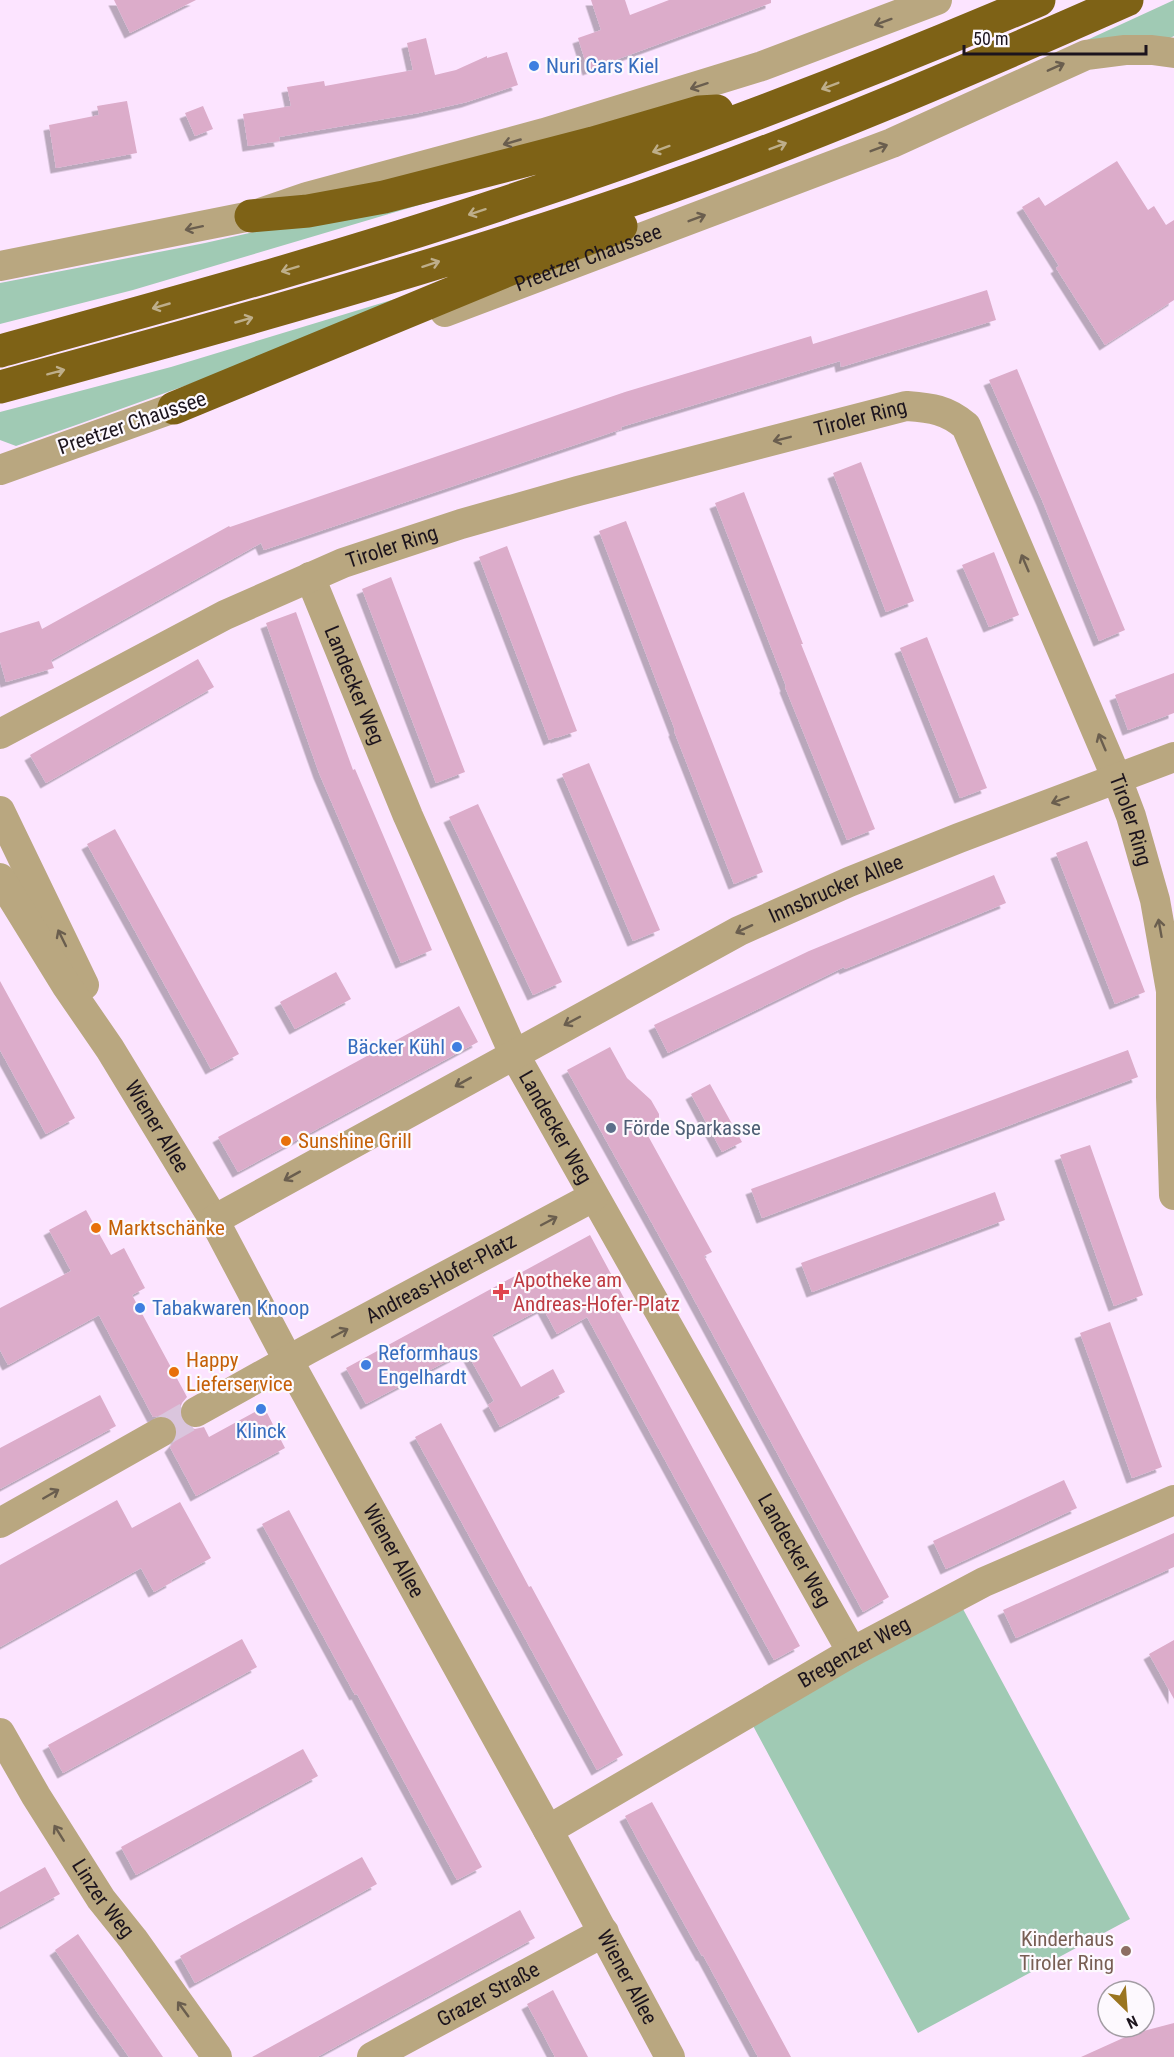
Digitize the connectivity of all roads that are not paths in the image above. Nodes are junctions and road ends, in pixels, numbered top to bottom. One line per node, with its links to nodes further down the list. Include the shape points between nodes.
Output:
1 (937, 0): 7 (street, one-way to 7, via 678,93)
2 (1039, 0): 5 (highway, one-way to 5)
3 (1127, 0): 6 (highway, Preetzer Chaussee, one-way to 3, via 954,76)
4 (1174, 53): 11 (street, Preetzer Chaussee, one-way to 4, via 426,320 789,183 926,129 1086,55 1125,50)
5 (776, 108): 7 (highway, via 699,112 384,196 308,211); 9 (highway, one-way to 9, via 382,242)
6 (724, 167): 10 (highway, Preetzer Chaussee, one-way to 6, via 405,273); 11 (highway, via 633,221)
7 (251, 216): 8 (street, one-way to 8)
8 (0, 266)
9 (0, 351)
10 (0, 387)
11 (174, 408): 12 (street, Preetzer Chaussee)
12 (9, 467)
13 (310, 577): 14 (street, Tiroler Ring, via 225,615); 16 (street, Tiroler Ring, one-way to 13, via 966,426 956,417 933,408 906,406 578,491 460,524); 20 (street, Landecker Weg, via 408,816)
14 (0, 734)
15 (1174, 757): 16 (street, Innsbrucker Allee)
16 (1117, 779): 20 (street, Innsbrucker Allee, one-way to 20, via 959,838 739,931); 21 (street, Tiroler Ring, one-way to 16, via 1171,991 1155,900)
17 (0, 811): 19 (street, Wiener Allee, one-way to 17, via 80,975)
18 (0, 878): 19 (street, Wiener Allee)
19 (110, 1049): 23 (street, Wiener Allee)
20 (514, 1054): 22 (street, Landecker Weg); 23 (street, one-way to 23)
21 (1174, 1195)
22 (593, 1197): 24 (street, Andreas-Hofer-Platz, one-way to 22); 29 (street, Landecker Weg)
23 (214, 1220): 24 (street, Wiener Allee)
24 (288, 1360): 25 (street, Andreas-Hofer-Platz); 31 (street, Wiener Allee)
25 (196, 1412)
26 (161, 1431): 28 (street, one-way to 26)
27 (1174, 1500): 29 (street, Bregenzer Weg, via 984,1582)
28 (0, 1523)
29 (852, 1652): 31 (street, Bregenzer Weg)
30 (0, 1733): 33 (street, Linzer Weg, one-way to 30, via 101,1899)
31 (548, 1830): 32 (street, Wiener Allee)
32 (604, 1932): 34 (street, Grazer Straße); 35 (street, Wiener Allee)
33 (217, 2057)
34 (372, 2057)
35 (670, 2057)

